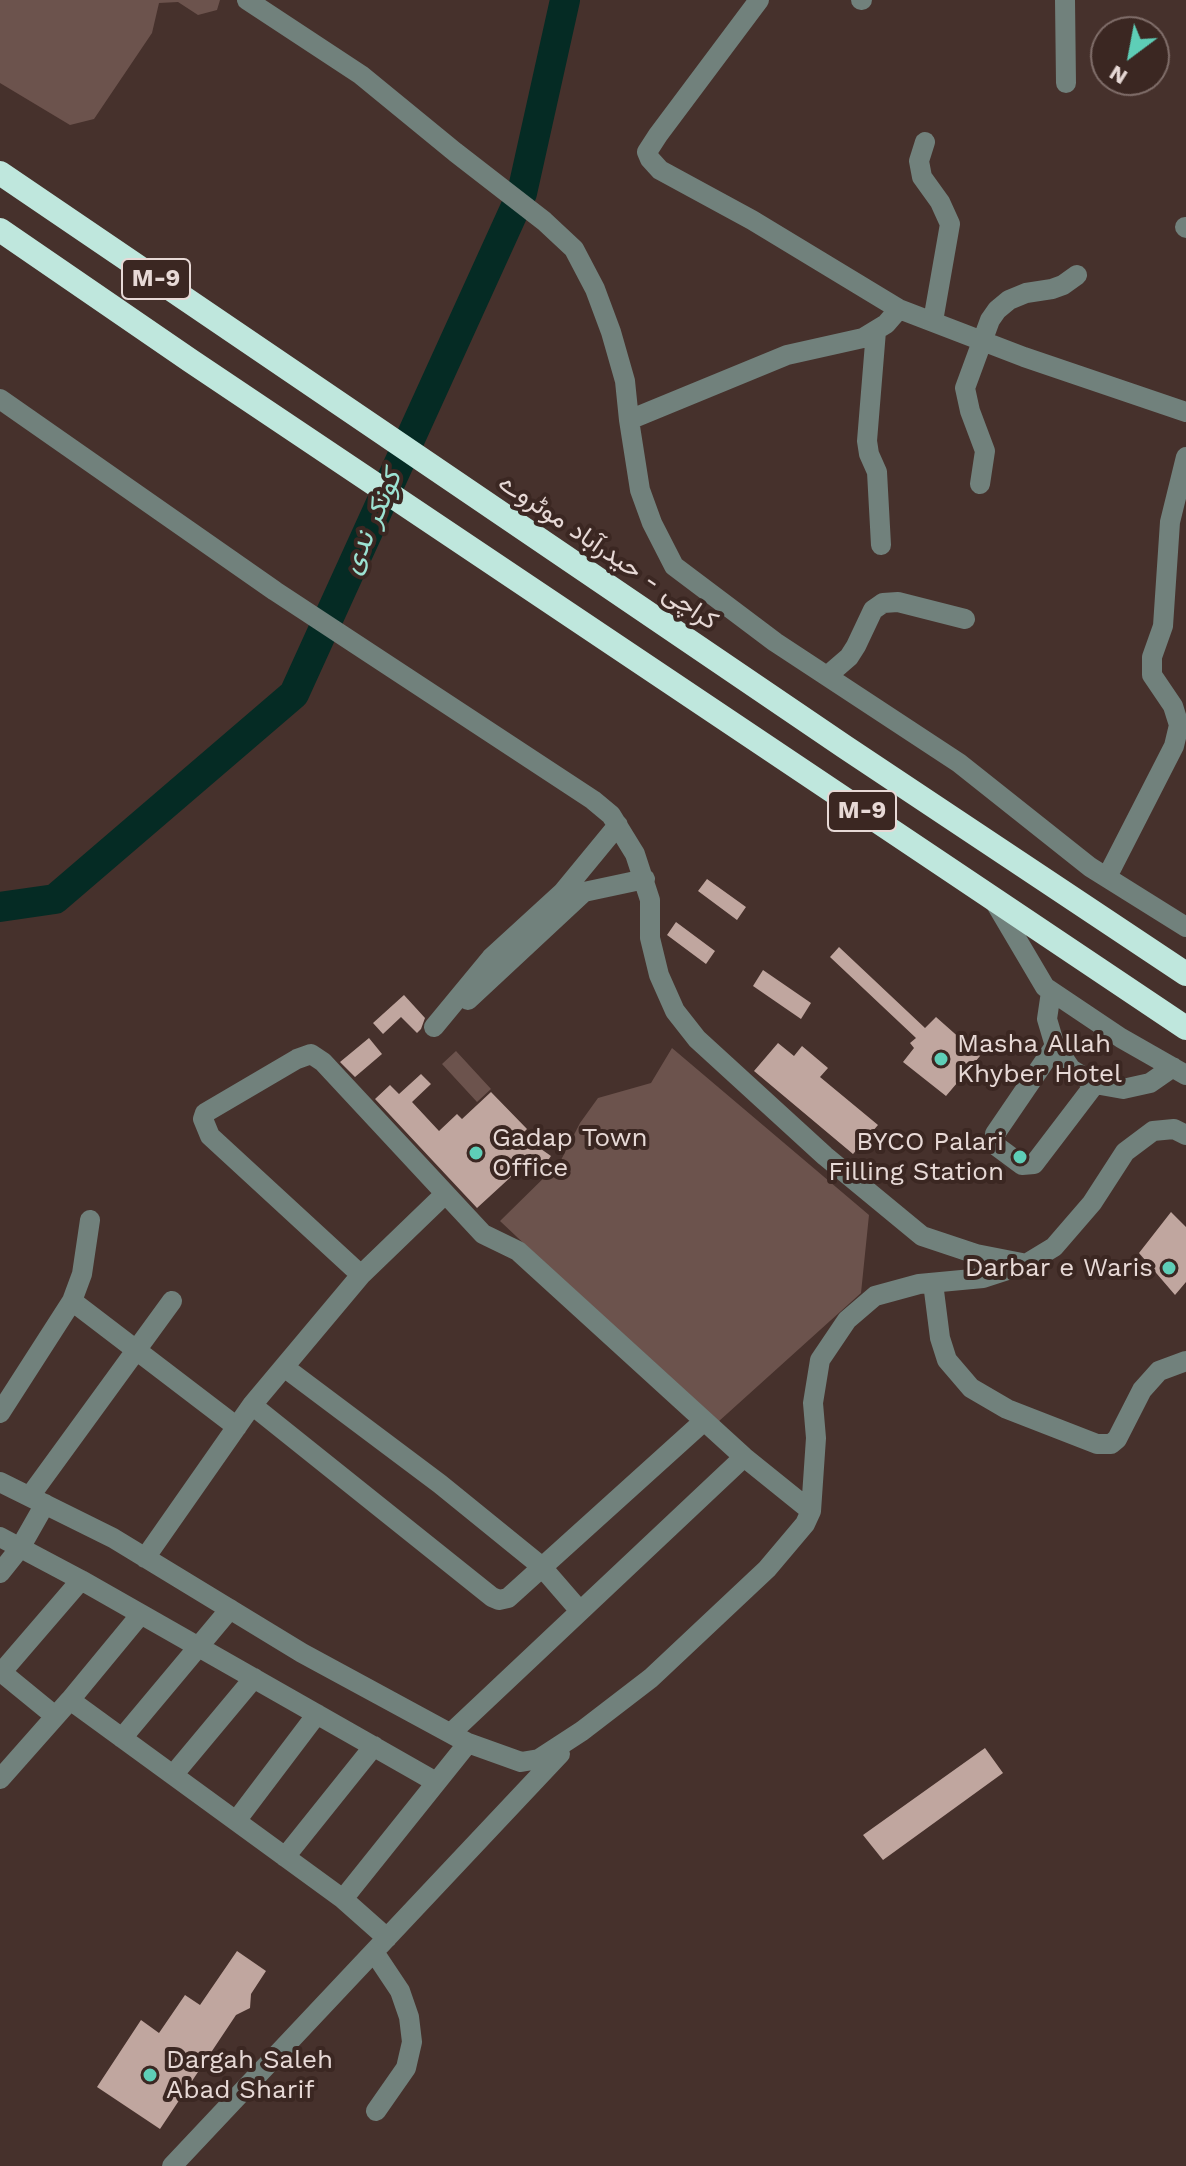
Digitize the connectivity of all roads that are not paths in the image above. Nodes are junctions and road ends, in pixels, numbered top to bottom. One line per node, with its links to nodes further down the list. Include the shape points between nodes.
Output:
1 (247, 0): 15 (street, via 361,75 574,249 611,332)
2 (759, 0): 9 (street, via 658,135 647,152 650,159 660,170)
3 (1065, 0): 4 (street)
4 (1066, 83)
5 (925, 142): 10 (street, via 919,161 922,177 950,224)
6 (0, 173): 26 (highway, کراچی - حیدرآباد موٹروے / M-9)
7 (0, 230): 24 (highway, M-9)
8 (1077, 275): 12 (street, via 1063,285 1009,300 990,320)
9 (899, 309): 10 (street); 11 (street)
10 (933, 321): 12 (street)
11 (876, 331): 15 (street, via 787,355); 18 (street, via 867,441 877,472)
12 (983, 341): 14 (street); 17 (street, via 965,388 985,451)
13 (0, 399): 21 (street, via 275,591 593,800)
14 (1186, 412)
15 (629, 420): 20 (street, via 640,490 674,566)
16 (1186, 457): 22 (street, via 1170,522 1163,626 1152,657 1152,675 1179,725 1174,746)
17 (980, 484)
18 (881, 545)
19 (965, 619): 20 (street, via 883,603 873,610 849,657)
20 (827, 676): 22 (street, via 959,763)
21 (618, 825): 23 (street); 23 (street, via 562,893 484,954 434,1027 584,892)
22 (1107, 877): 25 (street)
23 (645, 879): 35 (street, via 659,975 675,1011 697,1039 922,1236)
24 (993, 899): 27 (street); 28 (highway, M-9)
25 (1186, 927)
26 (1186, 974)
27 (1051, 992): 29 (street, via 1047,1019); 30 (street)
28 (1186, 1028)
29 (1055, 1046): 31 (street, via 1071,1069); 31 (street, via 995,1134 995,1145 1022,1165 1034,1164)
30 (1180, 1071): 31 (street, via 1123,1089)
31 (1095, 1084)
32 (1186, 1135): 35 (street, via 1174,1129 1153,1131 1125,1152 1092,1203 1054,1247)
33 (445, 1194): 36 (street); 36 (street, via 311,1054 205,1113 210,1136); 45 (street, via 483,1234 518,1251)
34 (90, 1220): 38 (street)
35 (1026, 1264): 37 (street, via 983,1278)
36 (361, 1275): 42 (street)
37 (933, 1283): 41 (street, via 947,1360 971,1388 1007,1409 1097,1444 1117,1439 1142,1390 1159,1371); 50 (street, via 875,1296 847,1320 820,1360 813,1403)
38 (72, 1301): 40 (street); 44 (street)
39 (172, 1301): 40 (street)
40 (138, 1351): 46 (street); 49 (street)
41 (1186, 1361)
42 (284, 1367): 43 (street); 54 (street)
43 (252, 1405): 46 (street); 54 (street, via 492,1597 508,1598)
44 (0, 1413)
45 (704, 1421): 47 (street); 54 (street)
46 (237, 1427): 53 (street)
47 (744, 1457): 50 (street); 58 (street)
48 (0, 1482): 49 (street)
49 (38, 1500): 52 (street); 53 (street)
50 (811, 1511): 66 (street, via 767,1569 651,1678)
51 (0, 1537): 52 (street)
52 (20, 1548): 55 (street); 56 (street)
53 (145, 1558): 57 (street)
54 (541, 1566): 58 (street)
55 (0, 1573)
56 (81, 1580): 59 (street); 61 (street)
57 (230, 1609): 60 (street); 67 (street)
58 (580, 1611): 67 (street)
59 (141, 1614): 60 (street); 63 (street)
60 (200, 1647): 62 (street); 68 (street)
61 (0, 1672): 65 (street)
62 (254, 1678): 64 (street); 70 (street)
63 (70, 1700): 65 (street); 68 (street)
64 (317, 1714): 69 (street); 73 (street)
65 (55, 1716): 71 (street)
66 (582, 1731): 67 (street, via 539,1759 521,1762); 76 (street)
67 (460, 1737): 72 (street)
68 (122, 1738): 70 (street)
69 (374, 1746): 72 (street); 74 (street)
70 (173, 1775): 73 (street)
71 (0, 1779)
72 (436, 1782): 75 (street)
73 (236, 1821): 74 (street)
74 (285, 1857): 75 (street)
75 (343, 1899): 76 (street)
76 (381, 1945): 77 (street, via 409,2017 412,2042 406,2068); 78 (street)
77 (376, 2111)
78 (172, 2166)

